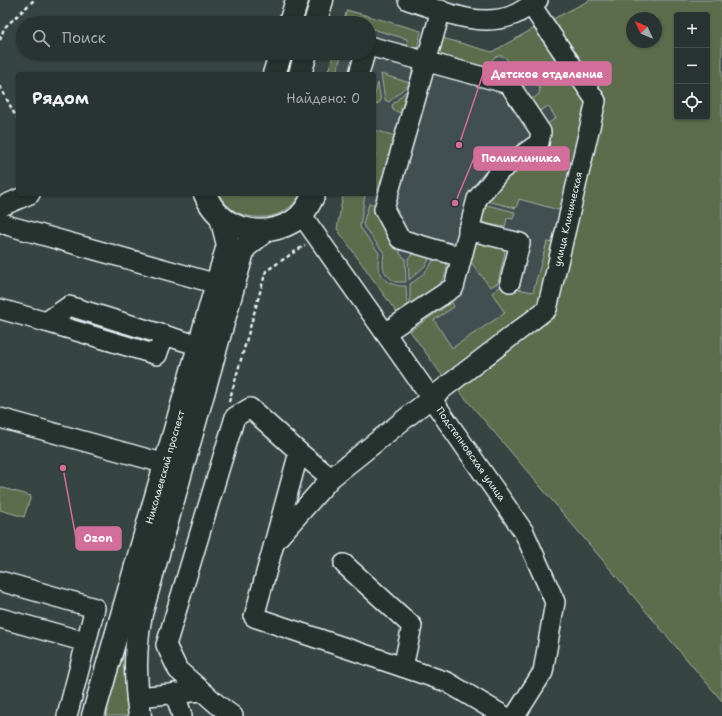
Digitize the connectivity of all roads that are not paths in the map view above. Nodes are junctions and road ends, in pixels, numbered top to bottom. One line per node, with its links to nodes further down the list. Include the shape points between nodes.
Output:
1 (296, 0): 6 (main road)
2 (322, 0): 7 (main road)
3 (408, 0): 5 (street)
4 (534, 2): 5 (street, via 512,16 497,20 481,21); 31 (street, улица Клиническая, via 596,101 547,309)
5 (441, 10): 12 (street)
6 (292, 16)
7 (317, 16)
8 (376, 48): 12 (street)
9 (279, 60): 13 (main road)
10 (304, 60): 14 (main road)
11 (363, 60): 15 (street)
12 (426, 61): 23 (street, via 509,84 541,132 539,143 501,170 477,199); 25 (street, via 384,210 400,239)
13 (275, 72)
14 (301, 72)
15 (360, 72)
16 (25, 196): 19 (street)
17 (206, 196): 21 (main road)
18 (313, 196): 20 (main road)
19 (0, 207)
20 (301, 214): 24 (main road, via 293,222); 29 (street, Подстепновская улица)
21 (221, 217): 24 (main road, via 237,227 256,232); 27 (main road, Николаевский проспект, via 228,245)
22 (0, 222): 27 (street)
23 (468, 230): 25 (street); 26 (street, via 520,243)
24 (265, 231): 44 (main road, Николаевский проспект, via 244,248 141,614 136,659)
25 (461, 257): 29 (street, via 454,287)
26 (510, 282)
27 (218, 284): 30 (main road, Николаевский проспект)
28 (0, 309): 30 (street, via 46,322 69,306)
29 (385, 333): 31 (street, Подстепновская улица)
30 (200, 346): 34 (main road, Николаевский проспект)
31 (431, 398): 35 (street, улица Клиническая); 51 (street, Подстепновская улица, via 524,532 555,602 543,672)
32 (0, 418): 34 (street)
33 (299, 452): 35 (street); 36 (street); 42 (street, via 250,408 235,417 166,645 178,670)
34 (166, 464): 47 (main road, Николаевский проспект)
35 (331, 478): 36 (street, улица Клиническая)
36 (275, 541): 41 (street, via 254,617)
37 (344, 564): 41 (street, via 412,626)
38 (0, 582): 40 (street, via 96,608)
39 (0, 618): 40 (street)
40 (86, 642): 46 (street)
41 (402, 667): 45 (street, via 447,682)
42 (202, 691): 43 (street); 49 (street)
43 (175, 693): 44 (street); 48 (street)
44 (139, 706)
45 (483, 711): 50 (street)
46 (66, 716)
47 (93, 716)
48 (182, 716)
49 (233, 716)
50 (504, 716)
51 (515, 716)

